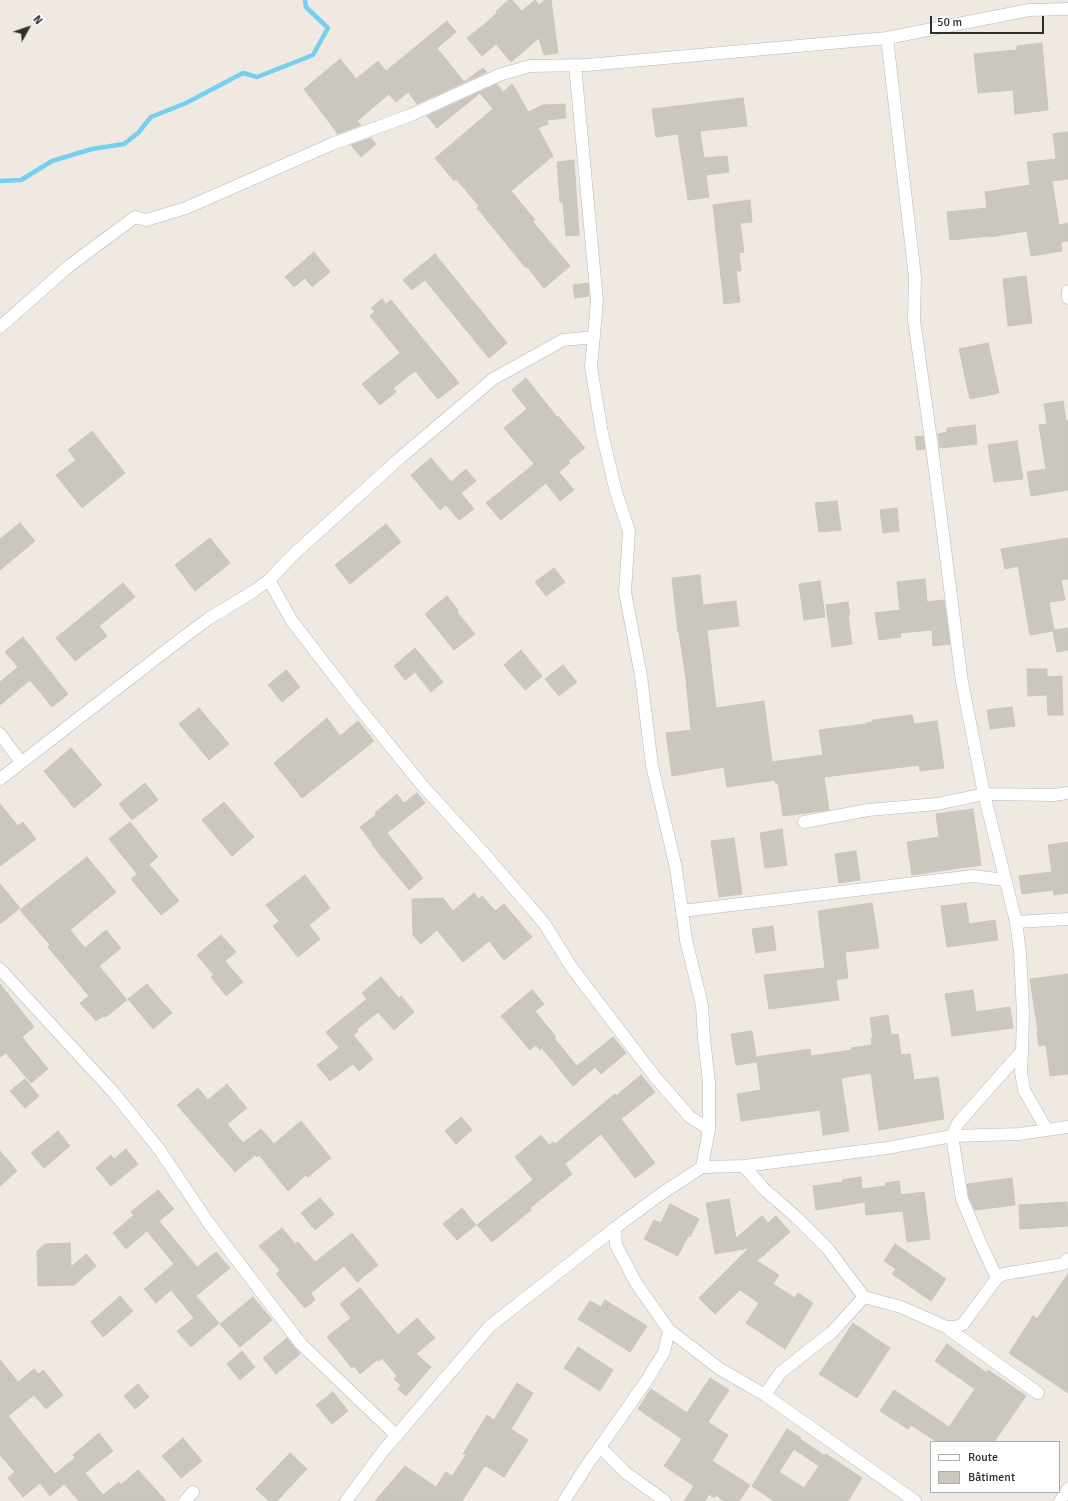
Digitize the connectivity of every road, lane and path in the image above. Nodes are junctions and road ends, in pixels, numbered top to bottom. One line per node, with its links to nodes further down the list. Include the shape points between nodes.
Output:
1 (1068, 9): 2 (street, via 1029,10)
2 (886, 38): 3 (street); 14 (street, via 915,277 914,320 962,682)
3 (575, 65): 6 (street, via 530,66 500,75 411,115 332,144 186,208 146,220 135,217 69,266); 7 (street, via 597,301)
4 (1068, 291): 5 (street)
5 (1068, 298)
6 (0, 327)
7 (594, 337): 8 (street, via 563,340 494,379 400,458); 18 (street, via 591,367 602,433 616,492 629,531 625,592 641,676 652,766 676,868)
8 (269, 580): 10 (street, via 208,619); 24 (street, via 292,621 352,699 422,785 544,923 572,968 655,1077 690,1117)
9 (0, 734): 10 (street)
10 (22, 762): 11 (street)
11 (0, 779)
12 (1068, 785): 15 (street)
13 (1068, 793): 15 (street)
14 (984, 794): 15 (street); 16 (street, via 937,804 868,810); 17 (street)
15 (1054, 795)
16 (804, 822)
17 (1006, 880): 18 (street, via 973,876); 20 (street)
18 (682, 911): 24 (street, via 686,940 702,1005 709,1082)
19 (1068, 919): 20 (street)
20 (1016, 922): 22 (street, via 1020,952)
21 (0, 969): 37 (street, via 114,1092 158,1149 210,1225 301,1344)
22 (1022, 1051): 25 (street, via 1021,1071 1024,1090); 26 (street, via 958,1123)
23 (1068, 1127): 25 (street)
24 (709, 1129): 28 (street)
25 (1047, 1130): 26 (street, via 1019,1134)
26 (952, 1136): 27 (street, via 887,1148); 31 (street, via 962,1199)
27 (744, 1166): 28 (street); 32 (street, via 764,1189 828,1248)
28 (702, 1167): 29 (street)
29 (616, 1228): 34 (street, via 616,1245 636,1283); 37 (street, via 490,1326)
30 (1068, 1259): 31 (street, via 1063,1264 1004,1274)
31 (998, 1278): 33 (street, via 963,1324)
32 (864, 1297): 33 (street, via 901,1307); 36 (street, via 832,1332 780,1373)
33 (946, 1327): 35 (street)
34 (669, 1330): 36 (street, via 720,1369); 38 (street, via 664,1352)
35 (1038, 1393)
36 (765, 1395): 43 (street)
37 (397, 1436): 40 (street)
38 (600, 1447): 41 (street); 42 (street, via 626,1473)
39 (1068, 1490): 44 (street)
40 (346, 1501)
41 (564, 1501)
42 (665, 1501)
43 (915, 1501)
44 (1060, 1501)

